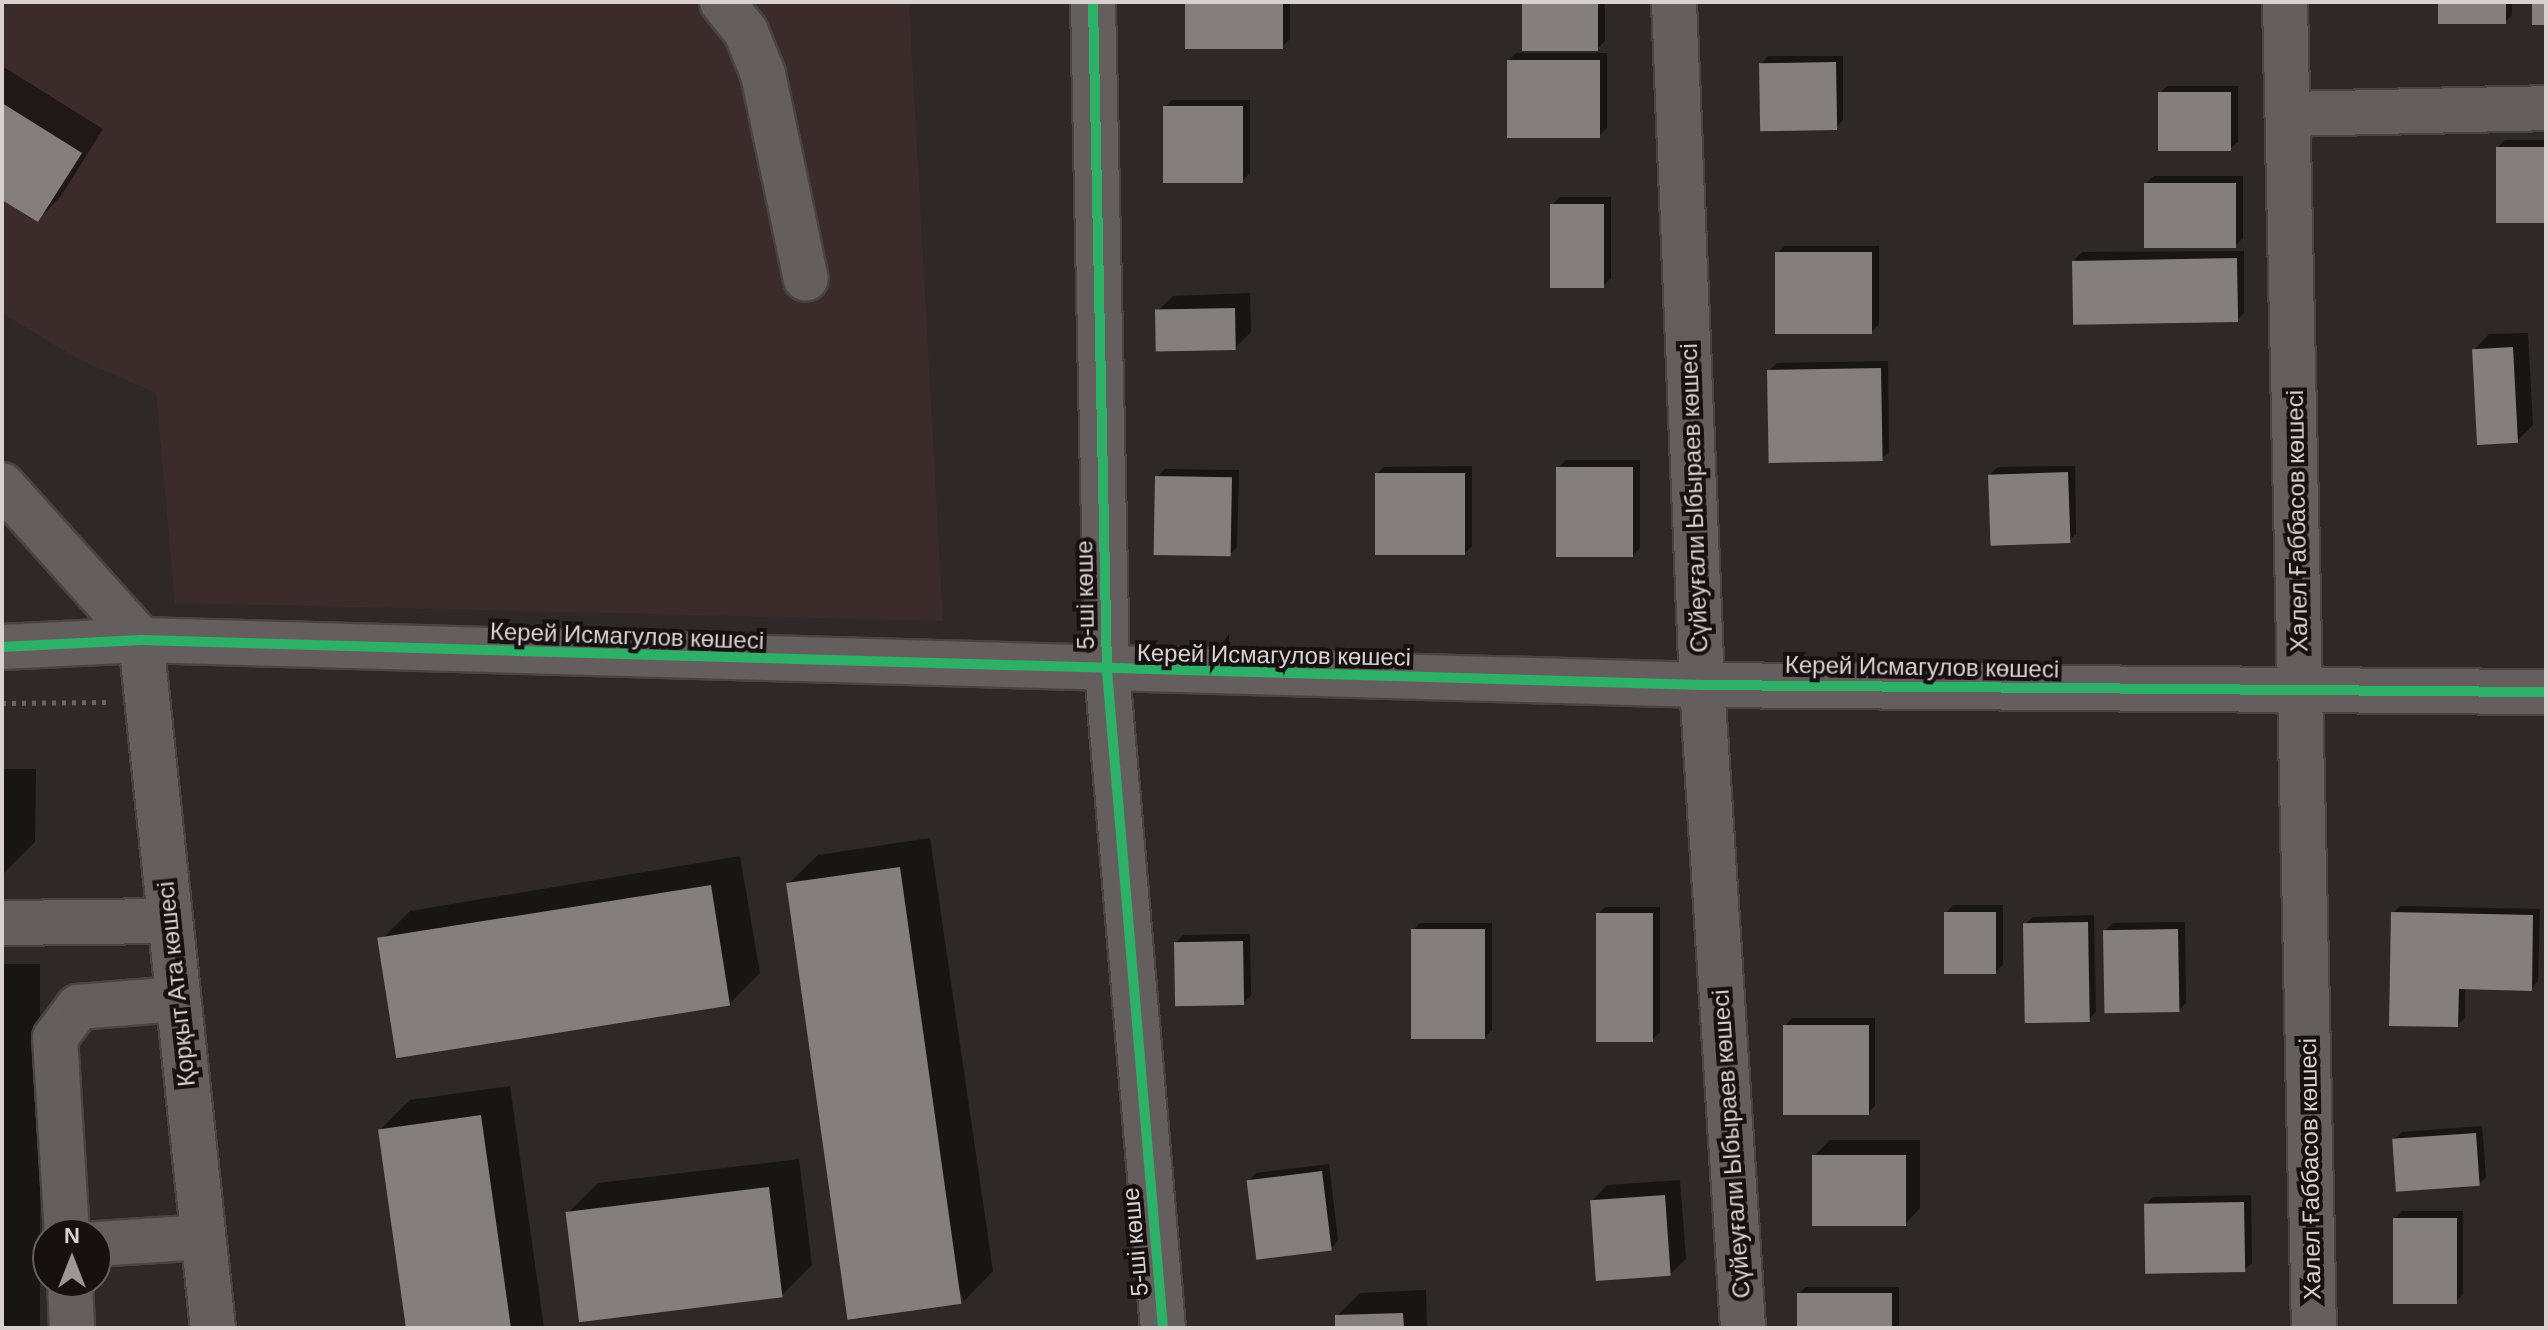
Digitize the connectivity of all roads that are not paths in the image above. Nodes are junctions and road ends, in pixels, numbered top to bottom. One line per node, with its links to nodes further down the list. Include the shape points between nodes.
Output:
1 (722, 2): 7 (street, via 746,32 763,74)
2 (1093, 2): 11 (street, 5-шi көше)
3 (1674, 2): 12 (street, Сүйеуғали Ыбыраев көшесi)
4 (2285, 2): 6 (street, Халел Ғаббасов көшесі)
5 (2546, 108): 6 (street)
6 (2289, 114): 13 (street, Халел Ғаббасов көшесі)
7 (806, 279)
8 (2, 485): 9 (street)
9 (141, 640): 10 (street, Керей Исмагулов көшесі); 11 (street, Керей Исмагулов көшесі); 15 (street, Қорқыт Ата көшесi)
10 (2, 647)
11 (1107, 671): 12 (street, Керей Исмагулов көшесі); 24 (street, 5-шi көше)
12 (1702, 685): 13 (street, Керей Исмагулов көшесі); 25 (street, Сүйеуғали Ыбыраев көшесi)
13 (2301, 690): 14 (street, Керей Исмагулов көшесі); 26 (street, Халел Ғаббасов көшесі)
14 (2546, 692)
15 (168, 921): 16 (street); 17 (street, Қорқыт Ата көшесi)
16 (2, 923)
17 (177, 999): 18 (street, via 78,1007 55,1038); 19 (street, Қорқыт Ата көшесi)
18 (66, 1218)
19 (203, 1237): 20 (street); 23 (street, Қорқыт Ата көшесi)
20 (112, 1243)
21 (71, 1298): 22 (street)
22 (72, 1328)
23 (213, 1328)
24 (1163, 1328)
25 (1743, 1328)
26 (2314, 1328)

